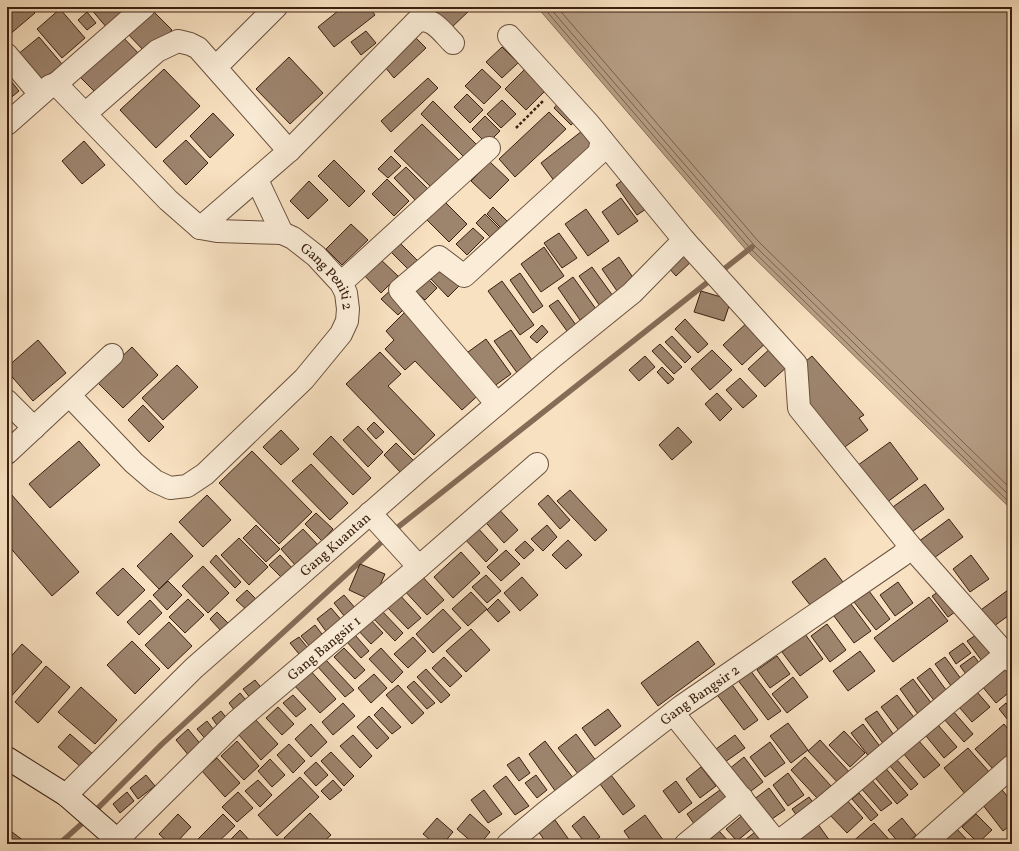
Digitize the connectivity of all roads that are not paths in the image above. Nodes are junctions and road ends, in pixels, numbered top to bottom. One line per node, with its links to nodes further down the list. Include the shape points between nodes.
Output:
1 (144, 7): 7 (street)
2 (276, 7): 6 (street)
3 (509, 36): 10 (street)
4 (453, 43): 12 (street, via 430,21 417,21)
5 (7, 55): 7 (street)
6 (216, 67): 8 (street, via 198,48 182,41 175,42 150,56); 12 (street)
7 (48, 89): 8 (street); 9 (street)
8 (85, 114): 14 (street, via 168,200)
9 (7, 124)
10 (602, 140): 16 (street); 21 (street, via 599,153 464,276 440,257 400,290)
11 (489, 148): 17 (street)
12 (289, 151): 13 (street)
13 (257, 180): 14 (street); 15 (street)
14 (200, 228): 15 (street, Gang Peniti 2)
15 (282, 233): 17 (street, Gang Peniti 2, via 303,244)
16 (684, 240): 21 (street, Gang Kuantan, via 632,293); 26 (street, via 796,364 799,408)
17 (341, 283): 19 (street, Gang Peniti 2, via 347,298 348,316 336,342 273,411 205,474 187,486 170,488 155,481 134,463)
18 (112, 355): 19 (street)
19 (70, 396): 22 (street)
20 (7, 401): 22 (street)
21 (497, 404): 25 (street, Gang Kuantan)
22 (34, 428): 23 (street)
23 (7, 453)
24 (537, 464): 27 (street, Gang Bangsir 1)
25 (376, 519): 27 (street); 32 (street, Gang Kuantan, via 194,668)
26 (906, 552): 28 (street); 29 (street, Gang Bangsir 2)
27 (415, 562): 34 (street, Gang Bangsir 1, via 235,723)
28 (1009, 657): 37 (street)
29 (673, 713): 33 (street); 35 (street, Gang Bangsir 2)
30 (7, 758): 32 (street)
31 (1012, 766): 38 (street)
32 (68, 797): 34 (street)
33 (742, 798): 36 (street); 37 (street)
34 (116, 839)
35 (508, 844)
36 (686, 844)
37 (777, 844)
38 (924, 844)

